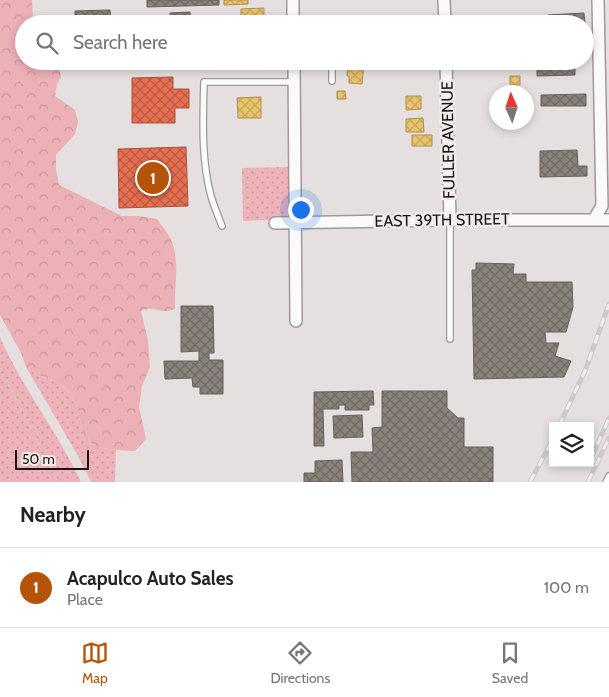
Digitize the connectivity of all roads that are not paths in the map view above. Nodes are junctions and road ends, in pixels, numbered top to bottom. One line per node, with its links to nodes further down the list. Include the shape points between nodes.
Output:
1 (293, 0): 4 (street)
2 (444, 0): 5 (street)
3 (598, 0): 11 (street, via 602,206)
4 (293, 15)
5 (445, 15)
6 (294, 70): 10 (street)
7 (332, 70): 9 (lane)
8 (446, 70): 12 (street, FULLER AVENUE)
9 (332, 81)
10 (294, 82): 15 (street); 16 (lane, via 204,82 206,166 211,195)
11 (594, 219): 12 (street, EAST 39TH STREET); 13 (street, EAST 39TH STREET)
12 (450, 220): 15 (street, EAST 39TH STREET); 18 (lane)
13 (609, 220)
14 (275, 223): 15 (street, EAST 39TH STREET)
15 (296, 223): 17 (street)
16 (222, 226)
17 (296, 321)
18 (450, 339)
19 (609, 476): 20 (lane)
20 (606, 482)

